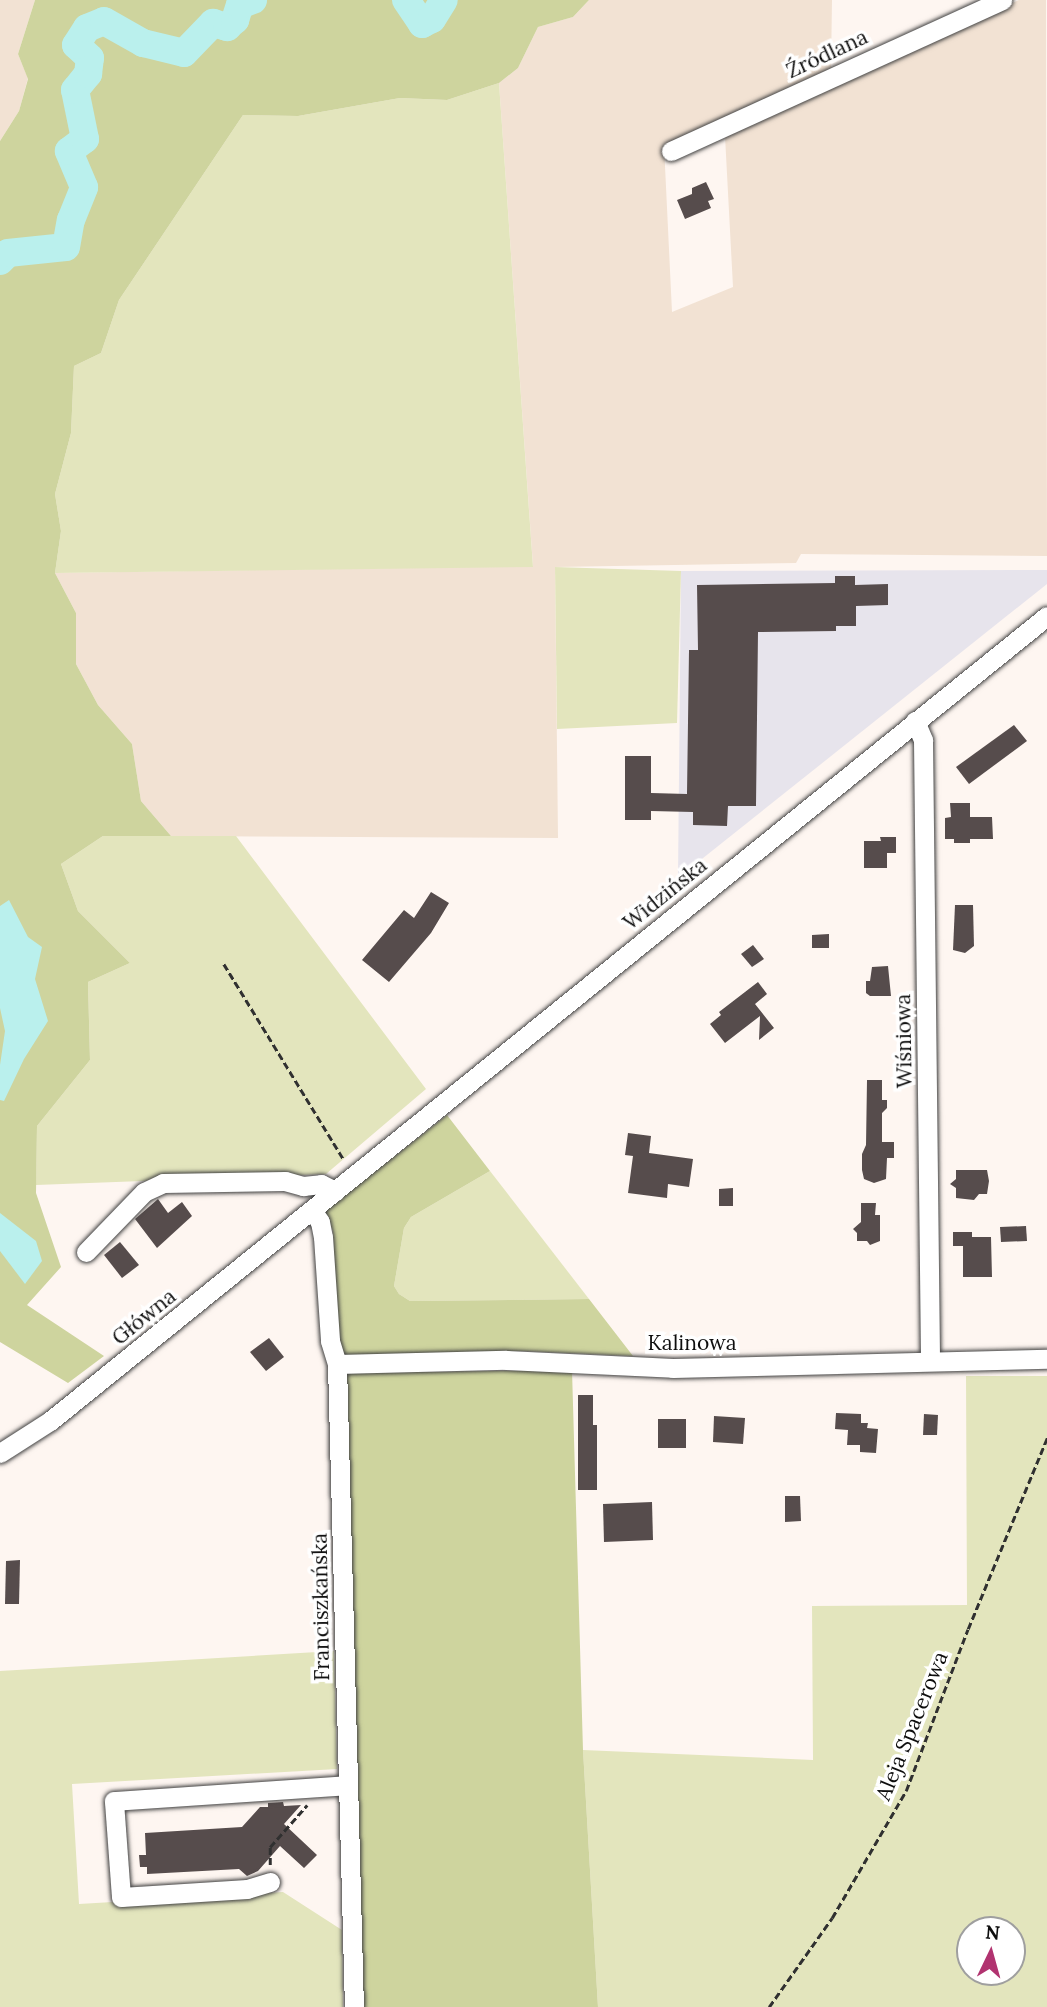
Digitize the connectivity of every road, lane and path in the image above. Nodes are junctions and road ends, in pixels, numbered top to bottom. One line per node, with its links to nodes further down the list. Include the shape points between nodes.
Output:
1 (1002, 0): 2 (street, Źródlana)
2 (671, 151)
3 (1047, 615): 4 (street, Widzińska)
4 (915, 722): 6 (street, Widzińska); 11 (street, Wiśniowa, via 923,740)
5 (224, 964): 6 (path)
6 (354, 1175): 7 (street, Widzińska)
7 (335, 1191): 8 (street, Widzińska); 9 (street, via 321,1184 285,1181 163,1184 144,1192)
8 (312, 1210): 12 (street, Franciszkańska, via 323,1237 330,1341); 14 (street, Główna, via 50,1421)
9 (86, 1252)
10 (1047, 1359): 11 (street, Kalinowa)
11 (930, 1361): 12 (street, Kalinowa, via 673,1367 506,1360)
12 (337, 1364): 15 (street, Franciszkańska)
13 (1047, 1438): 19 (path, Aleja Spacerowa, via 906,1791 832,1918)
14 (0, 1453)
15 (347, 1786): 16 (street); 18 (street, Franciszkańska)
16 (324, 1787): 17 (path, via 270,1847); 17 (street, via 114,1801 121,1896 247,1889)
17 (270, 1882)
18 (354, 2007)
19 (769, 2007)

